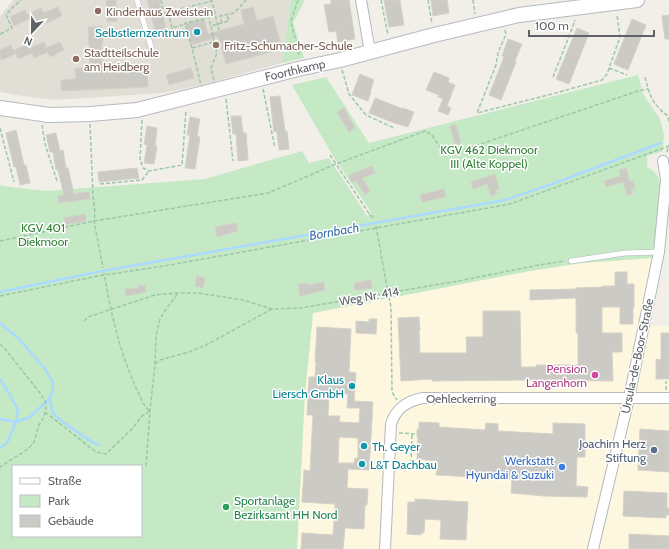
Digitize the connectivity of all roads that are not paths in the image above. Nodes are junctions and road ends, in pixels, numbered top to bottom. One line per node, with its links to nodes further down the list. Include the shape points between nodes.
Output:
1 (137, 0): 4 (lane)
2 (361, 0): 5 (street)
3 (637, 0): 5 (street, Foorthkamp, via 519,15)
4 (152, 50)
5 (370, 52): 6 (street, Foorthkamp, via 137,110 49,115)
6 (0, 108)
7 (663, 161): 8 (street, Ursula-de-Boor-Straße, via 666,180)
8 (659, 252): 9 (lane, via 625,253); 10 (street, Ursula-de-Boor-Straße)
9 (571, 261)
10 (629, 398): 11 (street, Oehleckerring); 12 (street, Oehleckerring, via 423,398 410,401 401,407 391,424); 13 (street, Ursula-de-Boor-Straße)
11 (669, 398)
12 (384, 549)
13 (593, 549)

